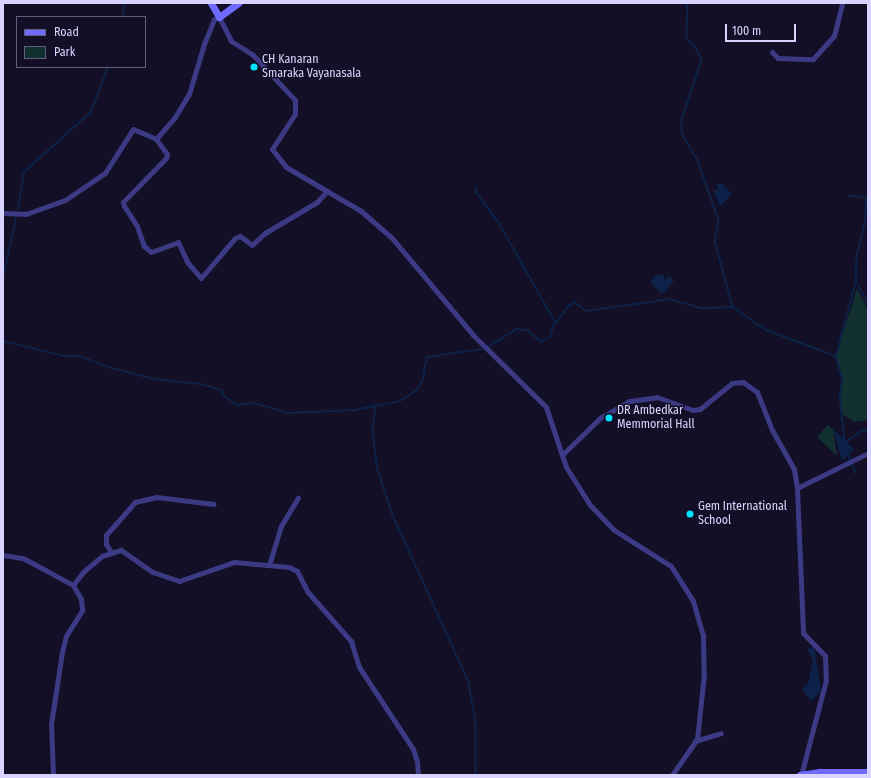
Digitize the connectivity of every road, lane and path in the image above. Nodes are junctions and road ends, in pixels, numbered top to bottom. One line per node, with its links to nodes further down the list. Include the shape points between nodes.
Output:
1 (211, 3): 4 (main road)
2 (238, 3): 4 (main road)
3 (842, 3): 5 (street, via 834,36 813,59 778,58)
4 (219, 17): 6 (street, via 214,19 204,44 189,94 175,117); 7 (street, via 231,41 253,56 294,100 294,114 272,149 286,167)
5 (772, 52)
6 (156, 139): 7 (street, via 167,154 166,158 123,202 124,206 137,226 144,246 151,252 178,242 188,263 201,278 235,238 240,236 252,246 265,233 317,202); 8 (street, via 147,137 136,128 133,129 105,173 65,200 26,214)
7 (327, 191): 10 (street, via 361,211 392,238 473,335 546,407)
8 (3, 213)
9 (868, 453): 11 (street)
10 (562, 455): 11 (street, via 600,418 630,401 657,397 693,410 700,409 732,383 743,382 757,392 772,430 794,469); 19 (street, via 590,505 614,530 671,566 693,601 703,635 704,674)
11 (798, 488): 24 (street, via 803,633 823,651 826,680)
12 (298, 498): 16 (street, via 281,526)
13 (214, 504): 14 (street, via 156,497 135,502 106,536 106,544)
14 (111, 552): 16 (street, via 121,550 153,572 179,582 234,562); 17 (street, via 83,572)
15 (3, 555): 17 (street, via 23,558)
16 (269, 565): 22 (street, via 289,567 297,571 307,591 352,641 359,667 412,750 417,761)
17 (72, 585): 21 (street, via 81,599 82,610 66,636 62,652 52,724)
18 (721, 733): 19 (street)
19 (696, 741): 23 (street)
20 (868, 772): 24 (main road)
21 (53, 775)
22 (418, 775)
23 (672, 775)
24 (800, 775)

